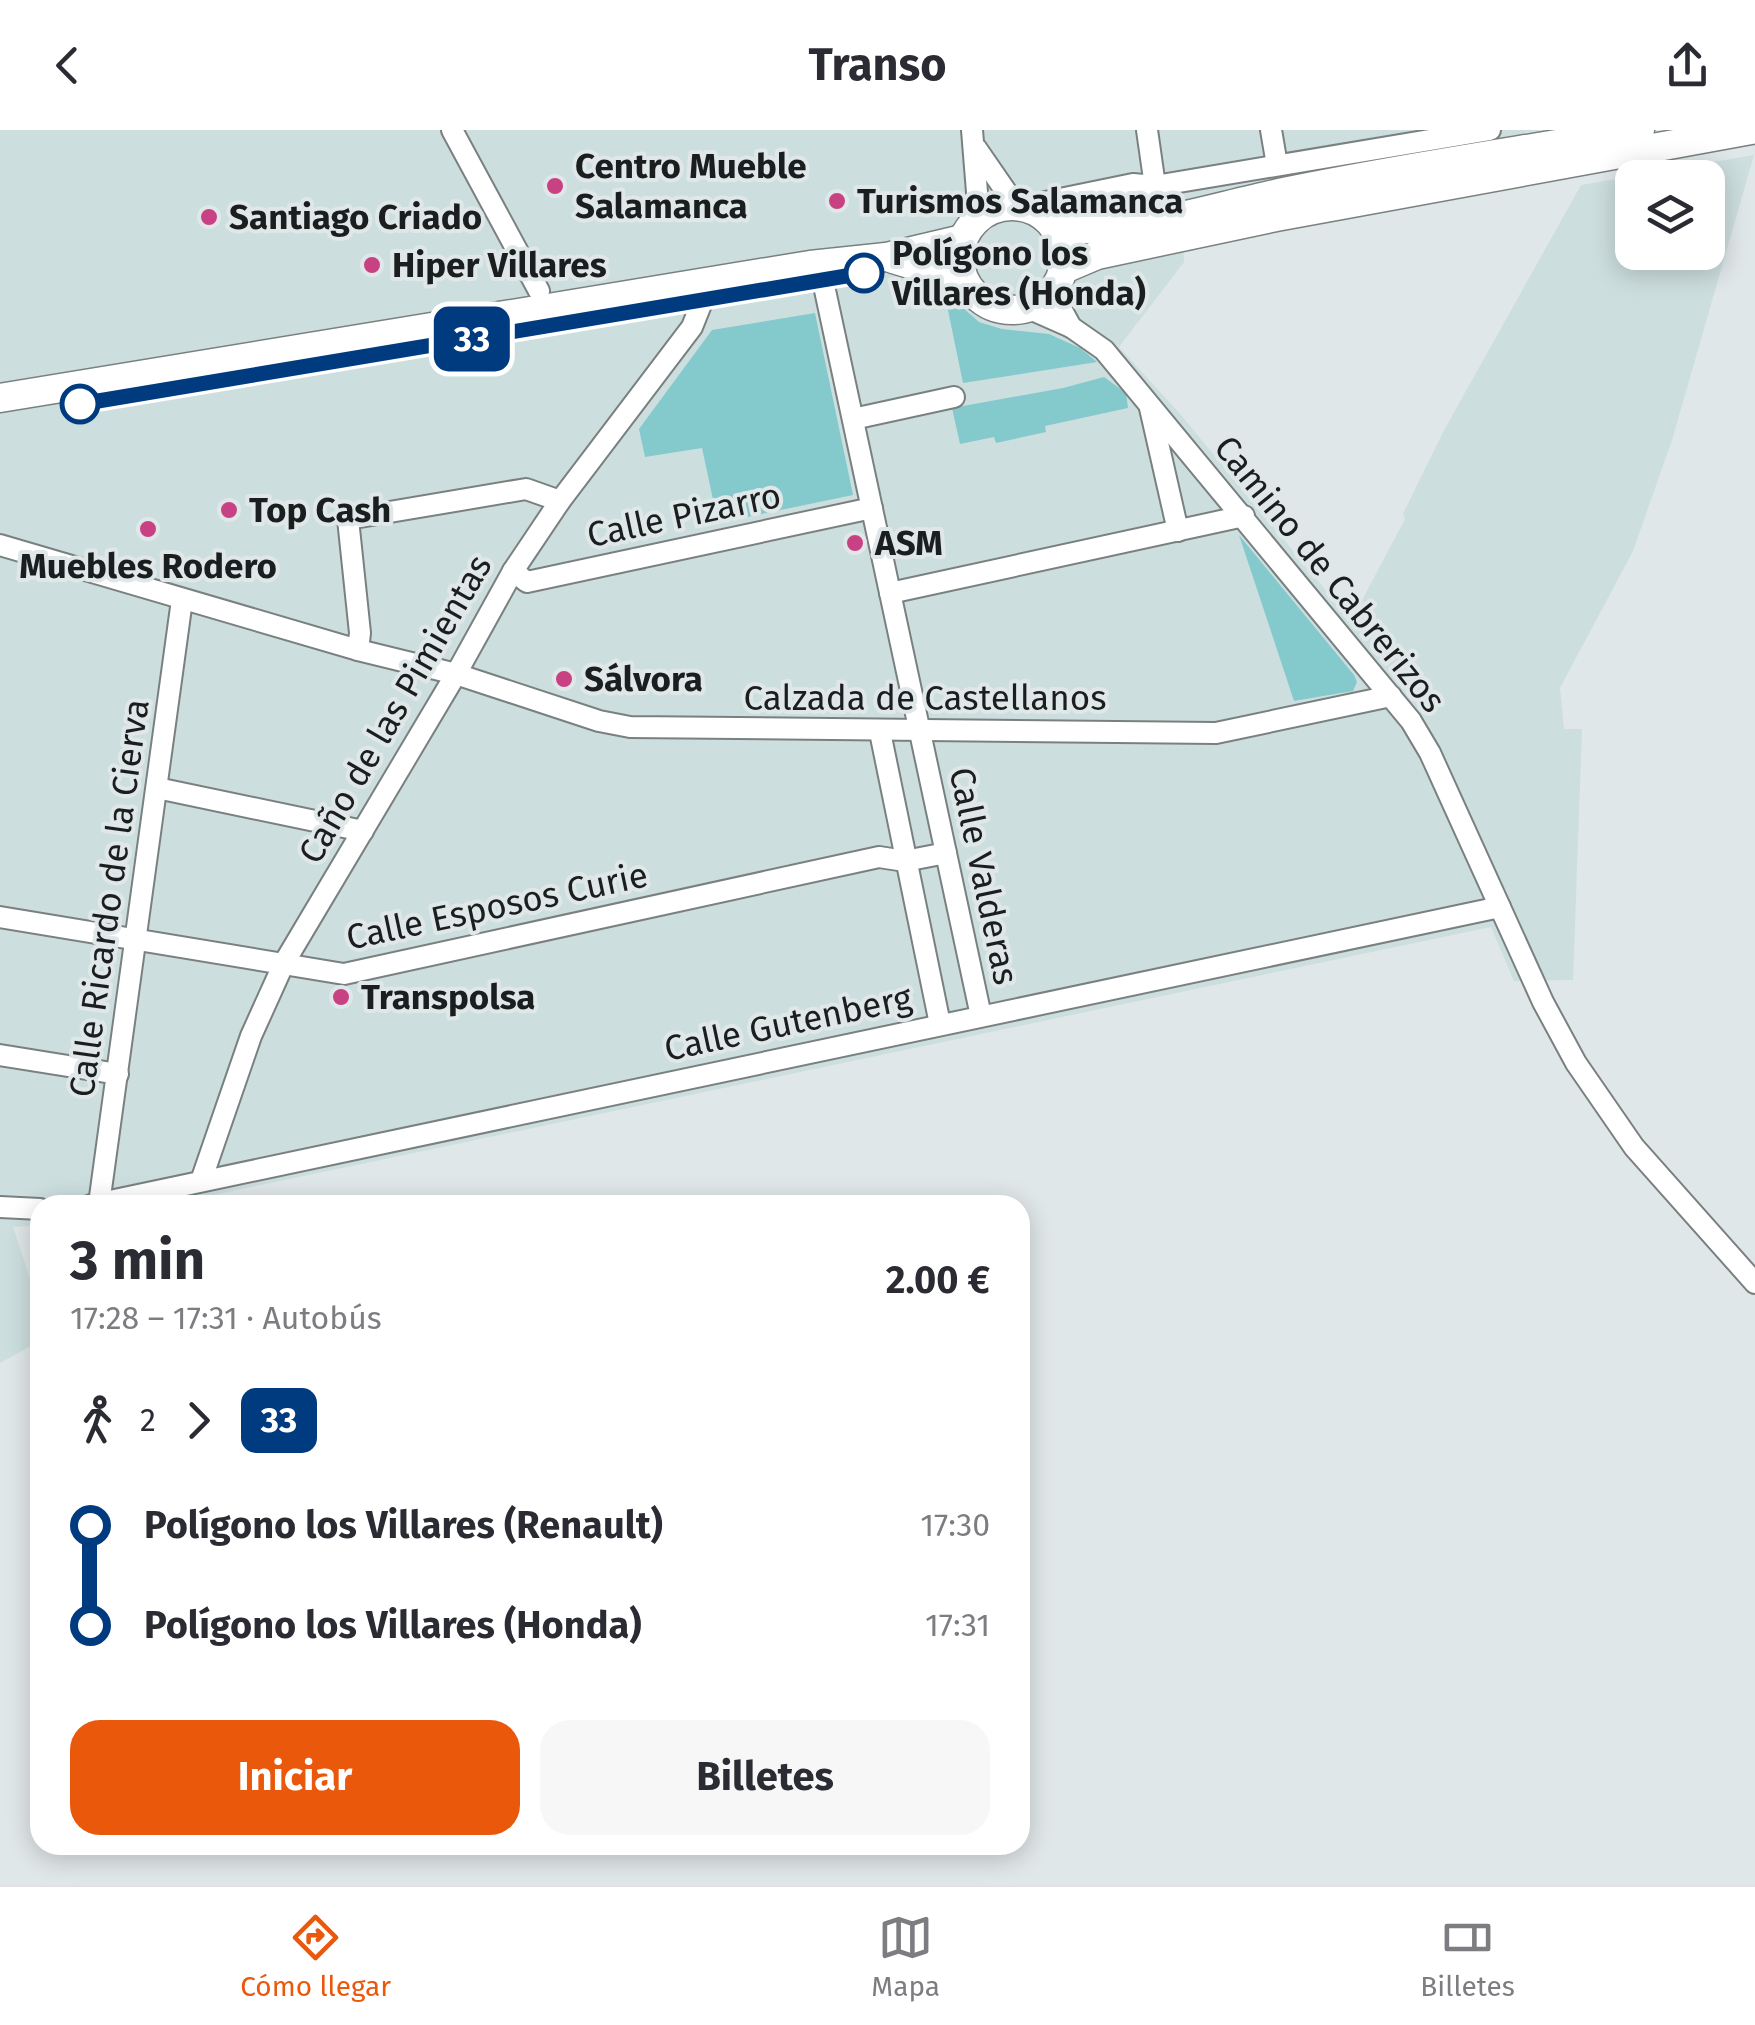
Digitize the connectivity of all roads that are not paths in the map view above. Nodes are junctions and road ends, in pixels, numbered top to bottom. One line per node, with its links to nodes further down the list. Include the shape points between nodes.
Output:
1 (452, 130): 17 (street)
2 (1146, 130): 9 (street)
3 (1271, 130): 8 (street)
4 (1490, 130): 8 (street)
5 (1640, 130): 12 (highway, via 1280,193 1154,223 1096,232)
6 (1751, 130): 16 (highway, via 1097,255)
7 (974, 139): 10 (street); 11 (street)
8 (1277, 165): 9 (street)
9 (1155, 186): 10 (street, via 1133,184)
10 (1018, 206): 11 (highway, via 998,208); 12 (highway)
11 (971, 228): 13 (highway); 15 (highway, via 958,254)
12 (1054, 228): 16 (highway, via 1064,245)
13 (886, 258): 15 (highway); 20 (highway)
14 (824, 280): 22 (street, Calle Valderas)
15 (963, 280): 16 (highway, via 998,309)
16 (1048, 290): 21 (street, Camino de Cabrerizos, via 1071,327 1104,350)
17 (538, 291)
18 (702, 302): 23 (street, Caño de las Pimientas, via 692,328)
19 (954, 397): 22 (street)
20 (0, 398)
21 (1148, 401): 25 (street, Camino de Cabrerizos); 26 (street, Camino de Cabrerizos)
22 (853, 419): 24 (street, Calle Valderas)
23 (560, 501): 28 (street, Caño de las Pimientas); 31 (street, via 526,489 348,519)
24 (872, 508): 28 (street, Calle Pizarro, via 527,582); 29 (street, Calle Valderas)
25 (1244, 516): 26 (street); 33 (street, Camino de Cabrerizos)
26 (1178, 530): 29 (street)
27 (0, 545): 30 (street, Calzada de Castellanos)
28 (513, 571): 32 (street, Caño de las Pimientas)
29 (890, 593): 34 (street, Calle Valderas)
30 (182, 600): 31 (street, Calzada de Castellanos); 36 (street, Calle Ricardo de la Cierva)
31 (358, 650): 32 (street, Calzada de Castellanos)
32 (456, 674): 35 (street, Calzada de Castellanos, via 630,727); 37 (street, Caño de las Pimientas)
33 (1391, 696): 34 (street, Calzada de Castellanos, via 1216,733); 40 (street, Camino de Cabrerizos, via 1430,753)
34 (918, 731): 35 (street, Calzada de Castellanos); 38 (street, Calle Valderas)
35 (880, 732): 39 (street, Calle Valderas)
36 (158, 788): 37 (street); 42 (street, Calle Ricardo de la Cierva)
37 (363, 831): 43 (street, Caño de las Pimientas)
38 (946, 853): 39 (street, Calle Esposos Curie); 44 (street, Calle Valderas)
39 (905, 861): 43 (street, Calle Esposos Curie, via 878,857 344,974); 45 (street, Calle Valderas)
40 (1500, 906): 44 (street, Calle Gutenberg); 53 (street, Camino de Cabrerizos, via 1600,1100)
41 (0, 917): 42 (street, Calle Esposos Curie)
42 (134, 937): 43 (street, Calle Esposos Curie); 47 (street, Calle Ricardo de la Cierva)
43 (284, 962): 48 (street, Caño de las Pimientas)
44 (981, 1016): 45 (street, Calle Gutenberg)
45 (940, 1024): 48 (street, Calle Gutenberg)
46 (0, 1055): 47 (street)
47 (118, 1074): 49 (street, Calle Ricardo de la Cierva)
48 (201, 1181): 50 (street, Calle Gutenberg)
49 (101, 1195)
50 (140, 1195)
51 (0, 1207): 52 (street)
52 (30, 1208)
53 (1755, 1283)

